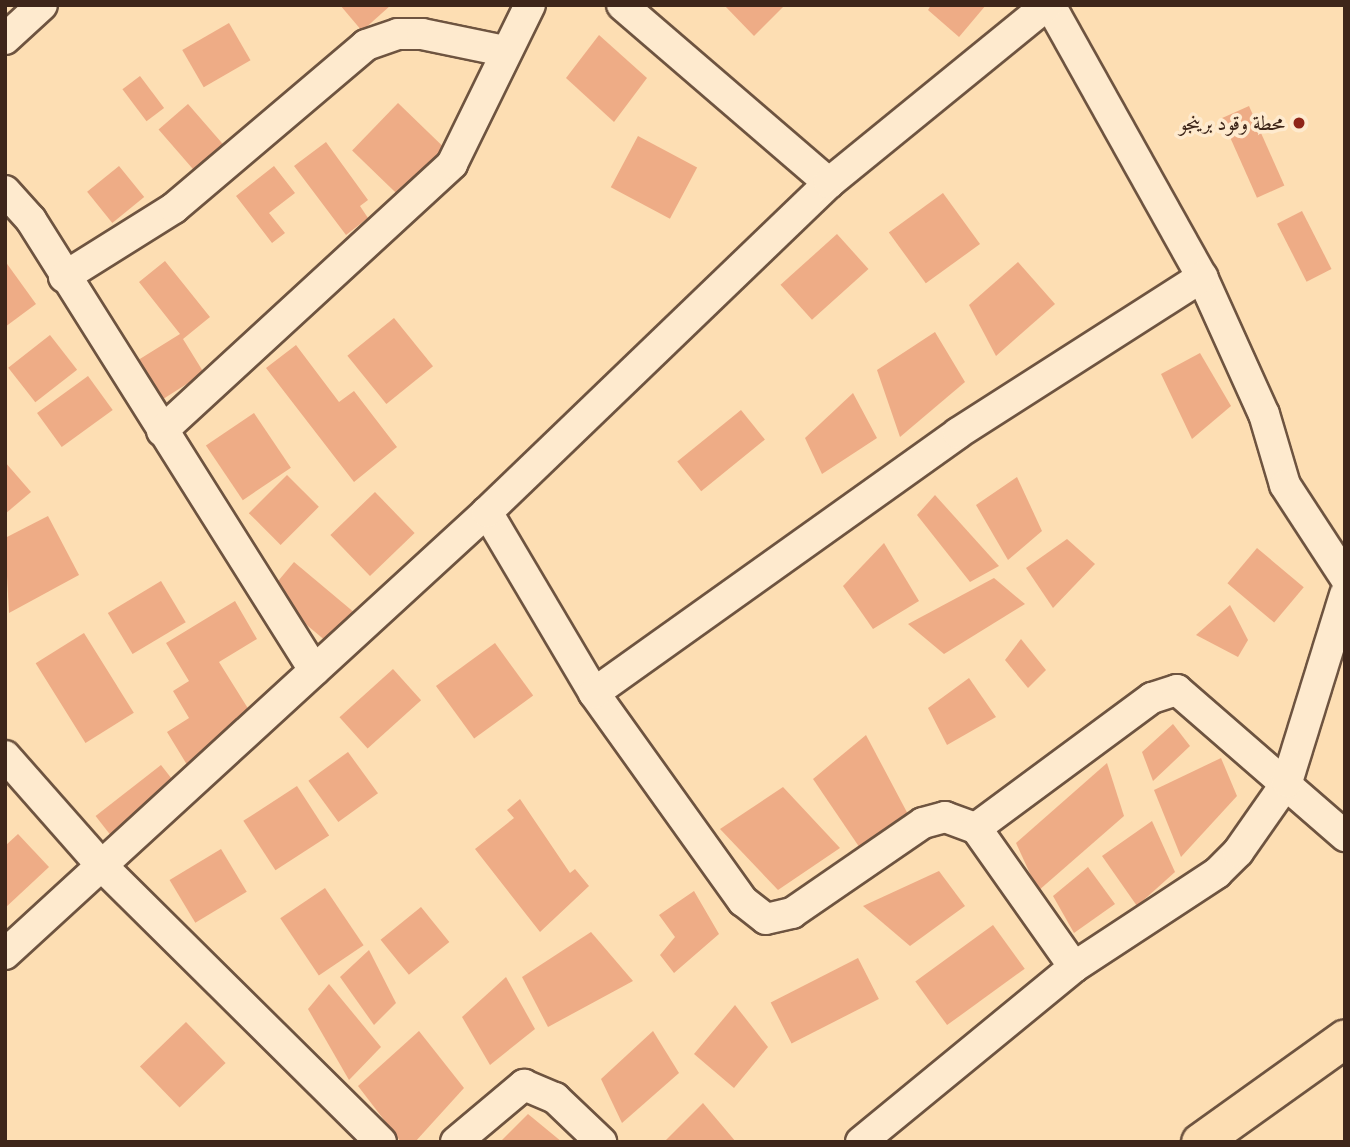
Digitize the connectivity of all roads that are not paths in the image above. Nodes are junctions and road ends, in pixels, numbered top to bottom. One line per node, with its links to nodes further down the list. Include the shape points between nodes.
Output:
1 (42, 5): 5 (street)
2 (530, 5): 6 (street)
3 (622, 5): 7 (street)
4 (1049, 5): 7 (street); 10 (street)
5 (5, 39)
6 (504, 51): 9 (street, via 422,34 398,34 366,45 173,208); 11 (street, via 452,164)
7 (830, 183): 12 (street)
8 (5, 191): 9 (street, via 31,220)
9 (64, 277): 11 (street)
10 (1202, 277): 13 (street, via 1264,414 1285,485); 16 (street, via 958,433)
11 (162, 431): 15 (street)
12 (487, 512): 15 (street); 16 (street)
13 (1345, 577)
14 (1345, 595): 18 (street)
15 (314, 670): 21 (street)
16 (594, 693): 19 (street, via 743,901 766,919 792,914 923,823 945,817)
17 (5, 757): 21 (street)
18 (1287, 782): 19 (street, via 1177,690 1152,698); 20 (street); 23 (street, via 1217,873)
19 (976, 828): 23 (street)
20 (1345, 836)
21 (103, 867): 22 (street); 25 (street)
22 (5, 954)
23 (1074, 967): 28 (street)
24 (1345, 1038): 29 (main road)
25 (381, 1142)
26 (456, 1142): 27 (street, via 524,1085 555,1098)
27 (601, 1142)
28 (861, 1142)
29 (1200, 1142)

